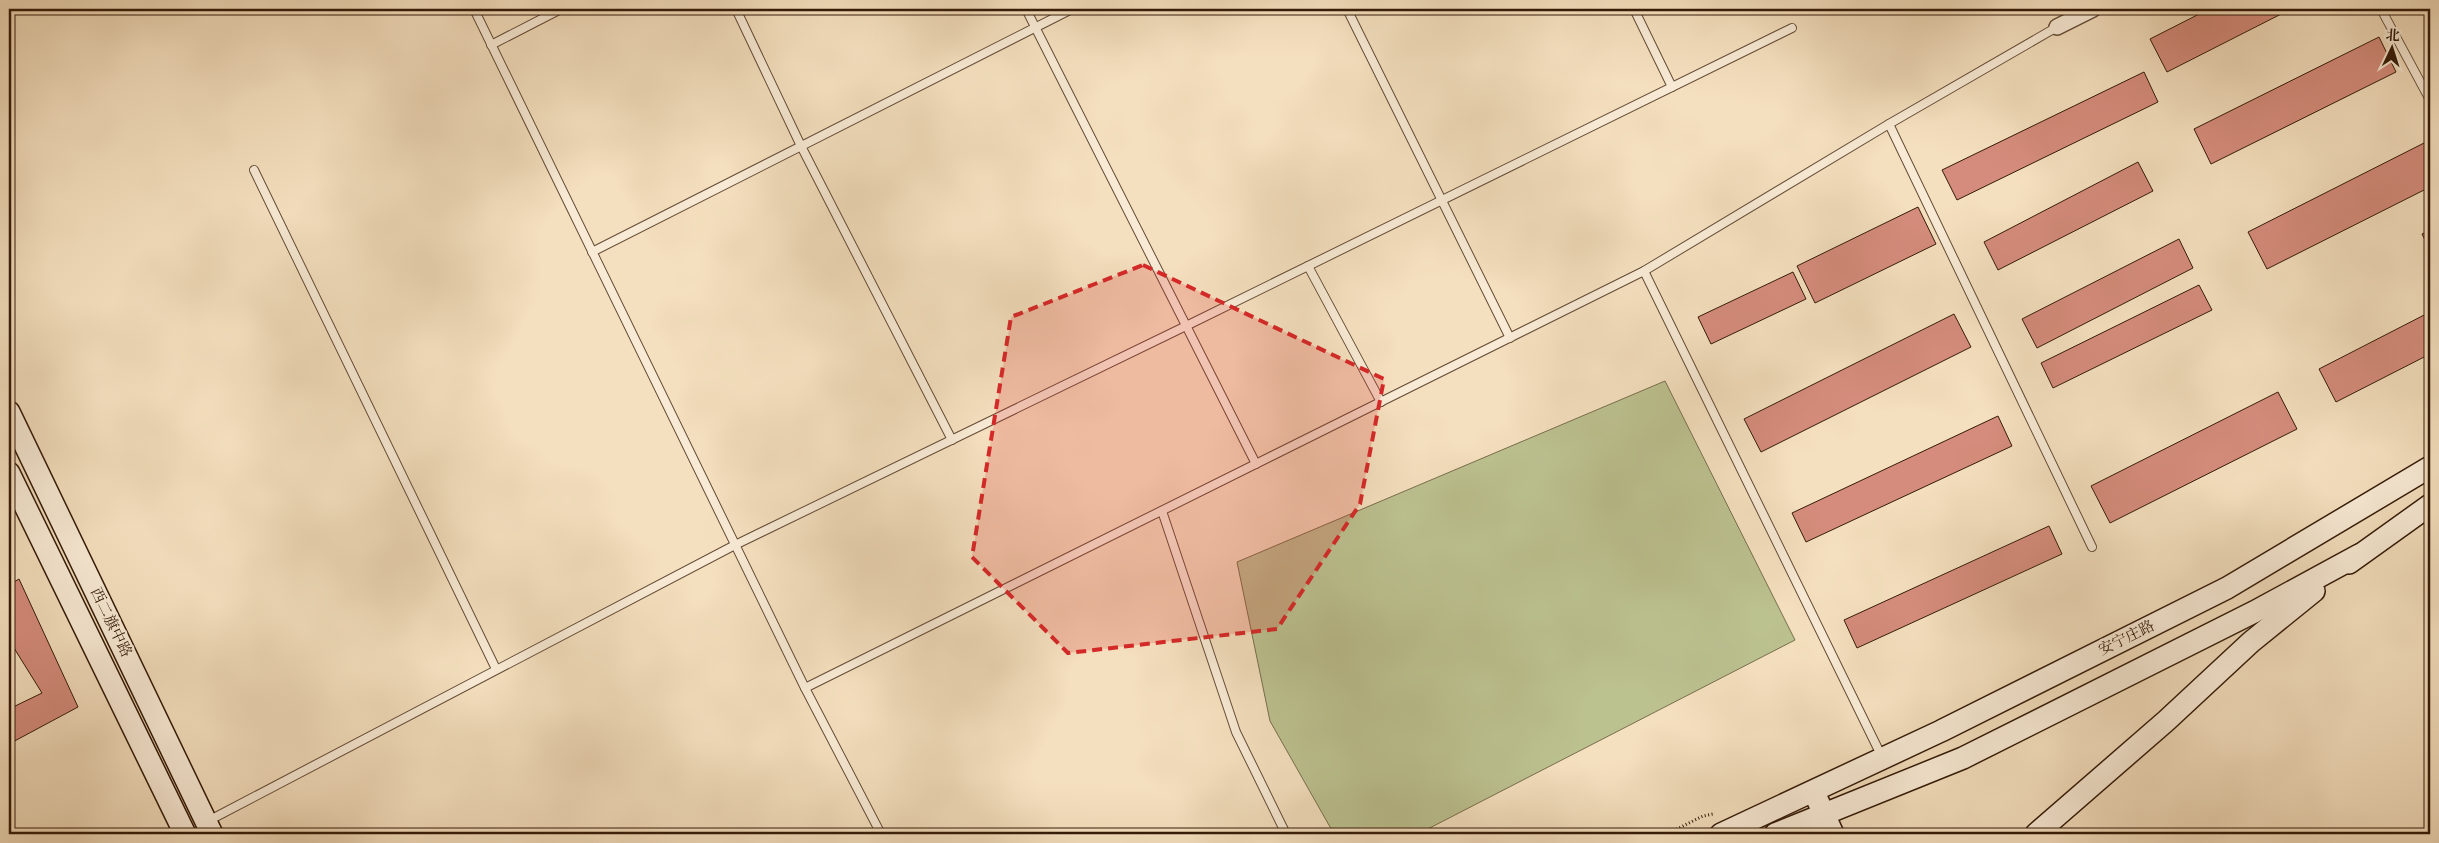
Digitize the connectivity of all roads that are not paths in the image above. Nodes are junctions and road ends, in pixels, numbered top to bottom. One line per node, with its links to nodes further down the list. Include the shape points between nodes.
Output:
1 (474, 9): 13 (lane)
2 (561, 9): 13 (lane)
3 (736, 9): 17 (lane)
4 (1026, 9): 10 (lane)
5 (1072, 9): 10 (lane)
6 (1347, 9): 19 (lane)
7 (1634, 9): 14 (lane)
8 (2092, 9): 11 (street)
9 (2381, 9): 15 (lane)
10 (1035, 27): 17 (lane); 23 (lane)
11 (2057, 27): 16 (lane)
12 (1792, 28): 14 (lane)
13 (491, 45): 20 (lane)
14 (1672, 87): 19 (lane)
15 (2430, 100)
16 (1889, 124): 22 (lane); 34 (lane)
17 (801, 146): 20 (lane); 27 (lane)
18 (254, 170): 36 (lane)
19 (1442, 200): 21 (lane); 24 (lane)
20 (592, 252): 33 (lane)
21 (1308, 266): 23 (lane); 25 (lane)
22 (1644, 272): 24 (lane); 38 (lane)
23 (1186, 326): 27 (lane); 28 (lane)
24 (1510, 338): 25 (lane)
25 (1381, 402): 28 (lane)
26 (9, 412): 42 (main road, 西二旗中路)
27 (952, 440): 33 (lane)
28 (1256, 464): 32 (lane)
29 (2430, 467): 38 (main road, 安宁庄路, via 2227,588)
30 (9, 473): 44 (main road, 西二旗中路)
31 (2430, 505): 35 (main road)
32 (1162, 511): 37 (lane); 46 (lane, via 1236,732)
33 (735, 545): 36 (lane); 37 (lane)
34 (2092, 547)
35 (2359, 555): 41 (main road, via 2254,612 1963,758); 49 (main road, via 2251,642)
36 (496, 669): 42 (lane)
37 (805, 688): 45 (lane)
38 (1882, 759): 39 (main road, 安宁庄路)
39 (1814, 792): 40 (main road, 安宁庄路); 41 (main road)
40 (1784, 805): 43 (main road); 47 (main road, 安宁庄路)
41 (1824, 814): 43 (main road); 48 (main road)
42 (210, 828)
43 (1789, 832)
44 (185, 834)
45 (881, 834)
46 (1286, 834)
47 (1721, 834)
48 (1833, 834)
49 (2036, 834)

